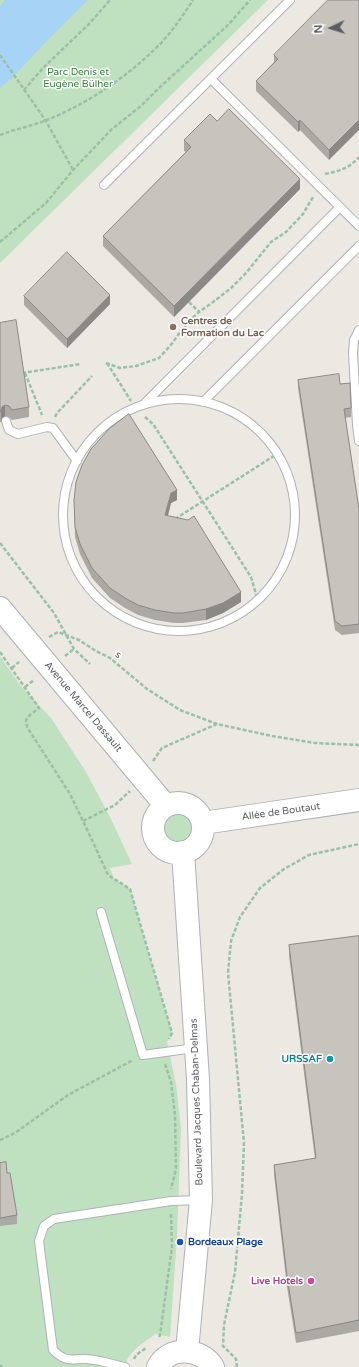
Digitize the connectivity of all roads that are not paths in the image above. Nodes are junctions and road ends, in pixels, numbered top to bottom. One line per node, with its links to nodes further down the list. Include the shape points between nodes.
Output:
1 (290, 0): 2 (lane)
2 (211, 80): 3 (lane); 4 (lane)
3 (104, 185)
4 (340, 207): 5 (lane); 9 (lane)
5 (359, 226)
6 (359, 246): 8 (lane)
7 (359, 330): 11 (lane, via 354,340 353,353)
8 (203, 402): 9 (lane, via 176,399); 12 (lane, via 233,412 260,432 277,454 289,479 294,498 293,541 279,575 258,601 224,623 199,630 174,632 151,628 131,622 116,613 89,588 78,573 69,552 64,529 65,493)
9 (139, 407): 12 (lane, via 113,420 100,430 87,444)
10 (6, 421): 12 (lane, via 10,430 18,434 53,428)
11 (359, 441)
12 (77, 461)
13 (0, 608): 15 (main road, Avenue Marcel Dassault)
14 (359, 800): 16 (main road, Allée de Boutaut)
15 (166, 806): 16 (main road, via 186,803 197,810); 17 (main road, via 154,819 154,838 164,848 176,853)
16 (203, 823): 17 (main road, via 199,844 194,849)
17 (183, 852): 19 (main road, Boulevard Jacques Chaban-Delmas)
18 (101, 912): 19 (lane, via 143,1055)
19 (195, 1048): 20 (main road, Boulevard Jacques Chaban-Delmas)
20 (201, 1200): 21 (main road, Boulevard Jacques Chaban-Delmas); 22 (lane, via 171,1201 54,1219 44,1226 39,1241 53,1350 60,1358 92,1359)
21 (187, 1351): 23 (main road, via 172,1354); 24 (main road, via 200,1354)
22 (125, 1367)
23 (158, 1367)
24 (213, 1367)

